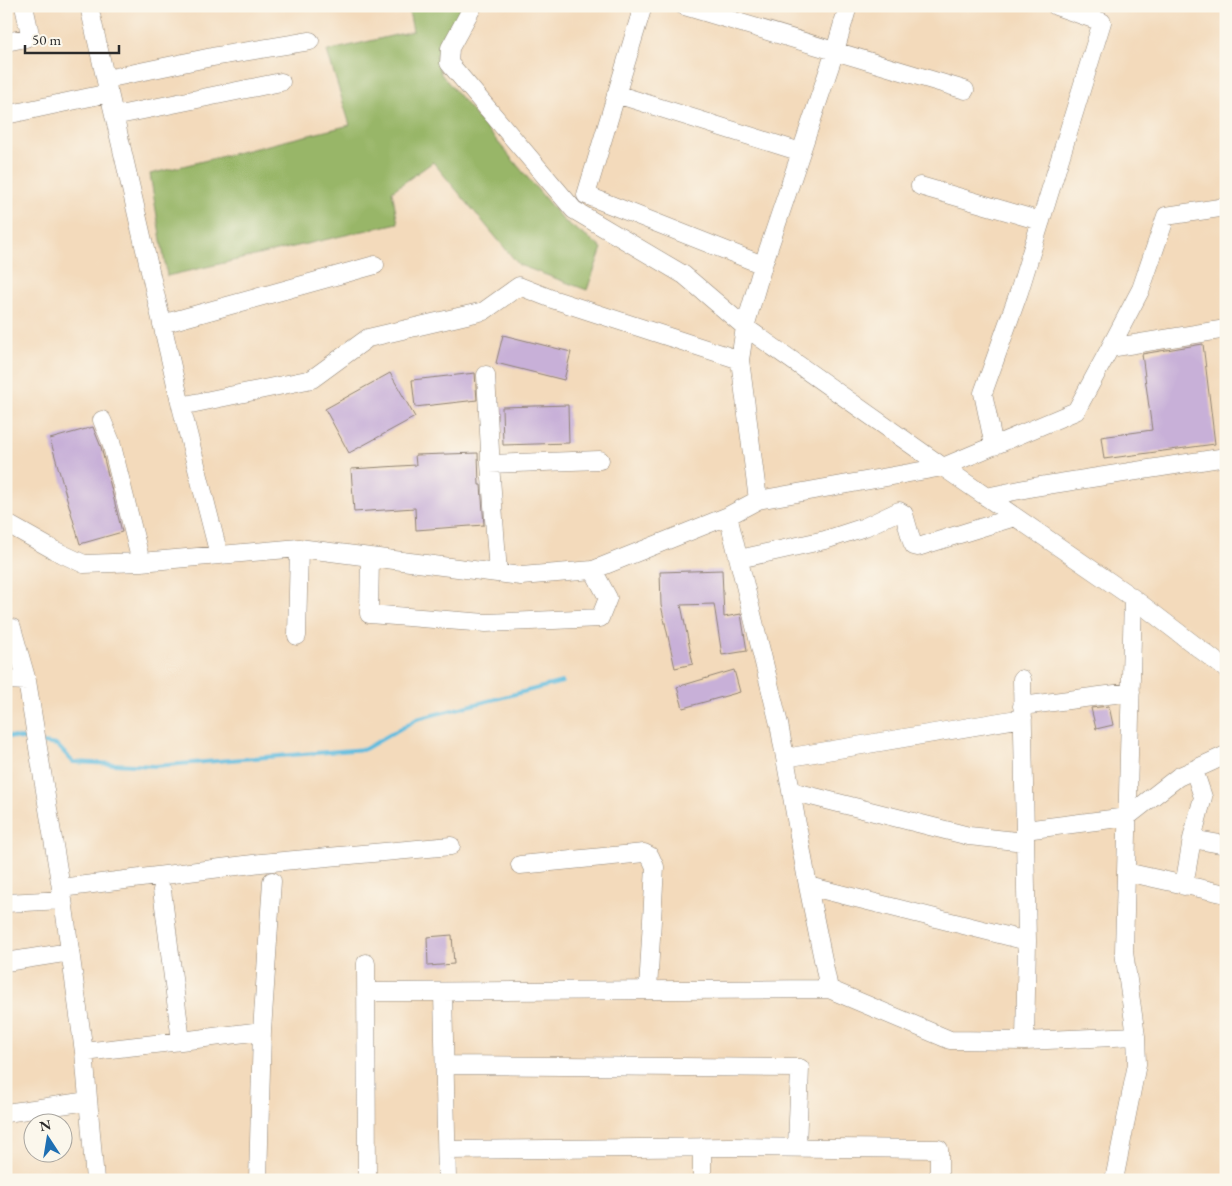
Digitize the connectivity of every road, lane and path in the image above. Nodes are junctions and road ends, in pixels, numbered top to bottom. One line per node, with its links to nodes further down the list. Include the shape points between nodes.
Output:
1 (24, 6): 9 (street, via 30,34 26,38)
2 (89, 6): 12 (street)
3 (473, 6): 24 (street, via 450,48 449,63 574,210 684,275)
4 (643, 6): 14 (street)
5 (684, 6): 10 (street)
6 (848, 6): 10 (street)
7 (1056, 6): 20 (street, via 1102,22)
8 (310, 41): 12 (street, via 212,57)
9 (6, 42)
10 (835, 51): 13 (street); 17 (street)
11 (281, 82): 16 (street)
12 (108, 86): 15 (street); 16 (street)
13 (965, 90)
14 (616, 94): 17 (street); 22 (street, via 586,195)
15 (6, 115)
16 (114, 116): 23 (street)
17 (801, 152): 22 (street)
18 (920, 186): 20 (street)
19 (1226, 207): 26 (street, via 1166,216 1141,289)
20 (1041, 221): 31 (street, via 983,393)
21 (375, 265): 23 (street)
22 (763, 265): 24 (street)
23 (162, 324): 29 (street)
24 (745, 327): 27 (street); 35 (street)
25 (1226, 329): 26 (street)
26 (1110, 348): 31 (street, via 1076,411)
27 (740, 360): 29 (street, via 519,286 484,311 368,338 312,379); 37 (street)
28 (486, 375): 34 (street)
29 (181, 406): 42 (street)
30 (102, 420): 45 (street, via 111,442)
31 (994, 446): 35 (street)
32 (1226, 457): 36 (street)
33 (600, 460): 34 (street)
34 (490, 464): 47 (street)
35 (943, 467): 36 (street); 37 (street)
36 (986, 497): 39 (street)
37 (758, 500): 38 (street)
38 (728, 516): 44 (street); 46 (street)
39 (1015, 517): 44 (street, via 918,547 914,546 904,514 899,511 826,540); 48 (street)
40 (6, 523): 45 (street, via 84,564)
41 (300, 548): 42 (street); 43 (street); 50 (street)
42 (219, 555): 45 (street)
43 (370, 557): 46 (street, via 369,614 486,623 600,618 608,598); 47 (street)
44 (739, 559): 58 (street)
45 (141, 562)
46 (593, 570): 47 (street, via 521,576)
47 (498, 573)
48 (1133, 598): 51 (street); 55 (street)
49 (6, 628): 54 (street, via 12,628)
50 (297, 636)
51 (1226, 669)
52 (1022, 679): 56 (street)
53 (6, 680): 54 (street)
54 (27, 682): 72 (street)
55 (1131, 692): 56 (street); 61 (street)
56 (1022, 712): 58 (street); 62 (street)
57 (1226, 755): 59 (street)
58 (785, 758): 60 (street)
59 (1194, 770): 61 (street, via 1178,777); 63 (street, via 1202,797)
60 (791, 791): 62 (street, via 969,836); 69 (street)
61 (1127, 817): 62 (street); 67 (street)
62 (1025, 836): 75 (street)
63 (1192, 840): 64 (street); 70 (street)
64 (1226, 845)
65 (451, 846): 72 (street, via 261,863)
66 (520, 865): 80 (street, via 644,853 650,856 655,867)
67 (1126, 872): 70 (street); 84 (street, via 1124,952)
68 (272, 881): 83 (street)
69 (808, 886): 75 (street); 79 (street)
70 (1184, 886): 73 (street)
71 (162, 890): 85 (street)
72 (62, 894): 74 (street); 76 (street)
73 (1226, 894)
74 (6, 903)
75 (1027, 940): 86 (street)
76 (70, 952): 77 (street); 87 (street)
77 (6, 962)
78 (366, 963): 81 (street)
79 (829, 989): 80 (street); 86 (street, via 950,1040)
80 (648, 990): 82 (street)
81 (366, 992): 82 (street); 96 (street)
82 (443, 992): 88 (street)
83 (262, 1031): 85 (street); 95 (street)
84 (1136, 1036): 86 (street); 100 (street, via 1137,1064)
85 (181, 1041): 87 (street)
86 (1025, 1041)
87 (84, 1052): 89 (street)
88 (445, 1065): 92 (street, via 800,1068); 93 (street)
89 (88, 1101): 90 (street); 94 (street)
90 (6, 1113)
91 (702, 1147): 92 (street); 93 (street); 98 (street)
92 (797, 1148): 99 (street, via 939,1149)
93 (447, 1150): 97 (street)
94 (95, 1180)
95 (258, 1180)
96 (367, 1180)
97 (448, 1180)
98 (702, 1180)
99 (938, 1180)
100 (1114, 1180)

